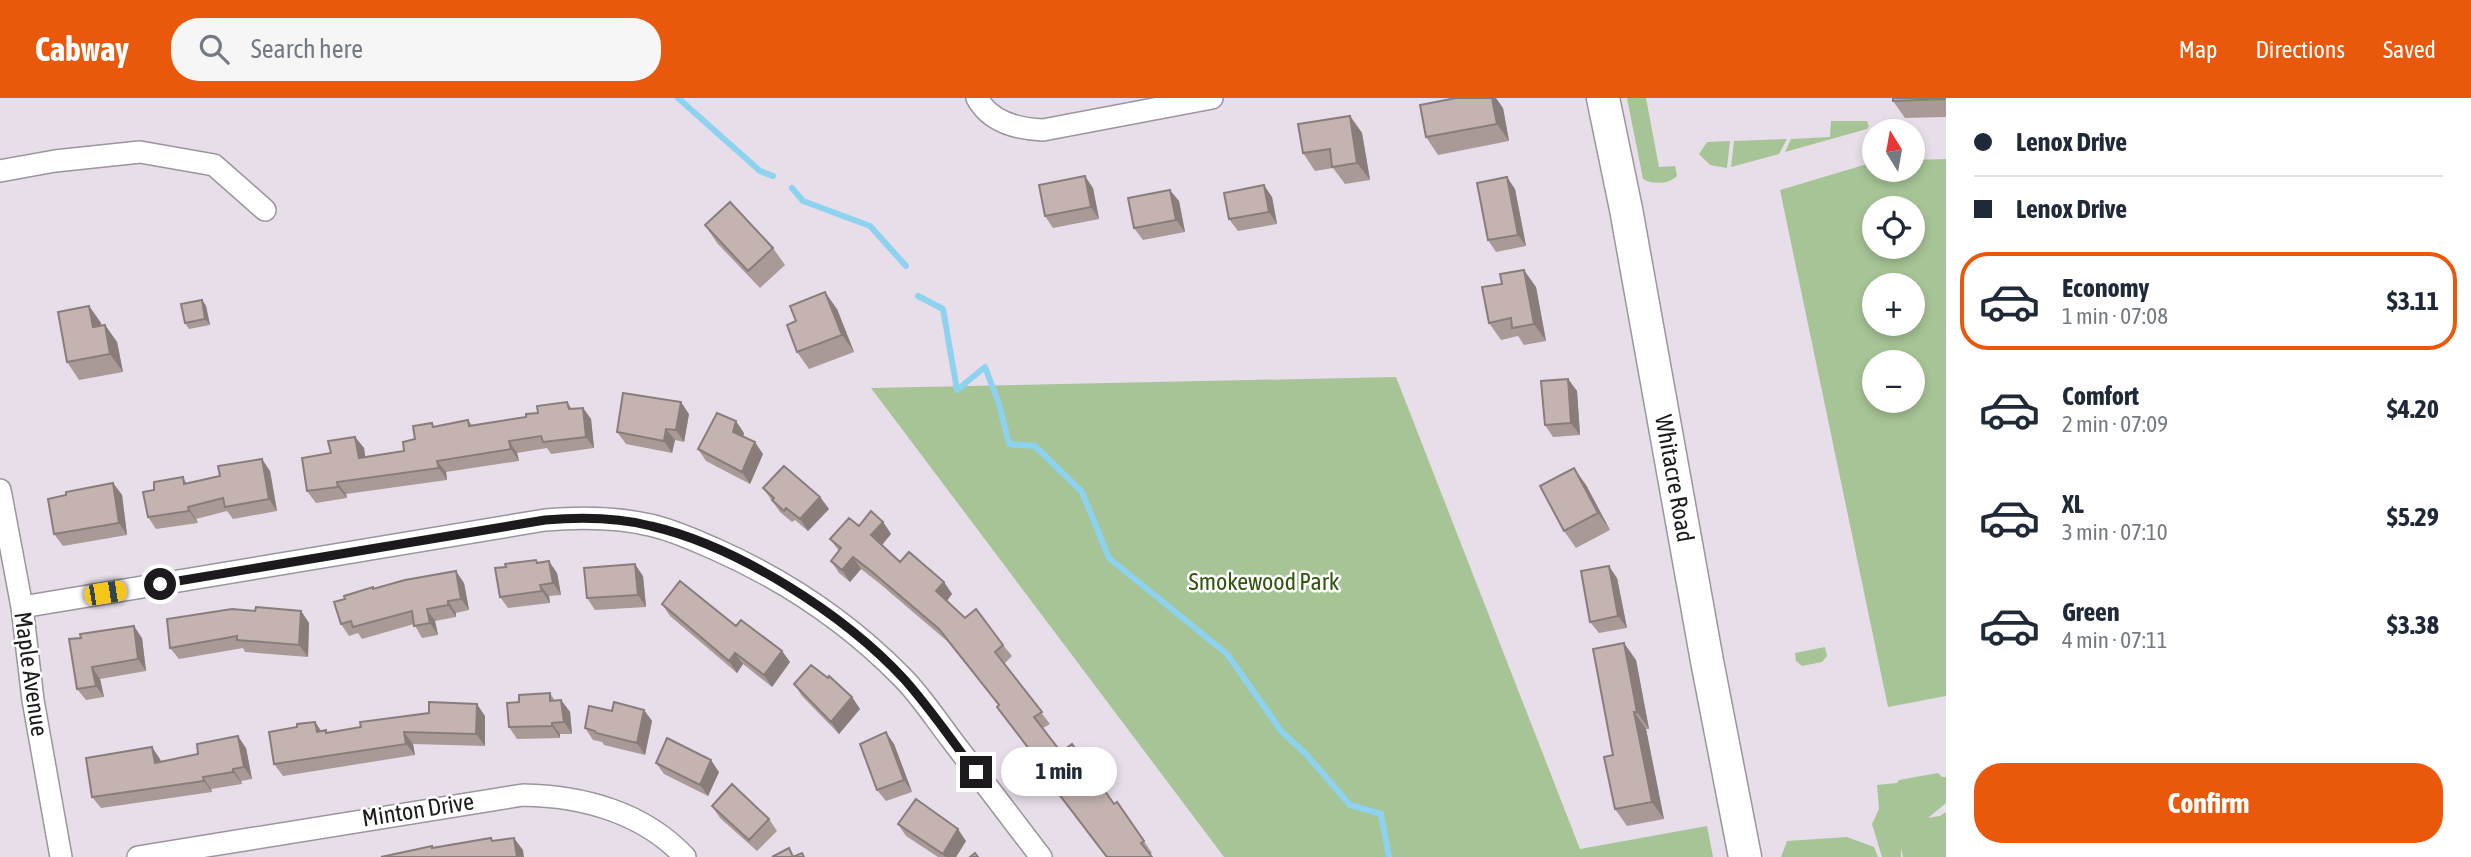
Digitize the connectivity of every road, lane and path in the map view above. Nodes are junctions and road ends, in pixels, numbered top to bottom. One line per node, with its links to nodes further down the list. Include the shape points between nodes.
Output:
1 (977, 98): 2 (street, via 993,116 1027,130)
2 (1212, 98)
3 (1603, 98): 12 (street, Whitacre Road)
4 (0, 171): 5 (street, via 140,152 215,165)
5 (265, 211)
6 (0, 491): 7 (street, Maple Avenue)
7 (22, 607): 8 (street, Maple Avenue); 11 (street, via 545,520 578,517 652,526 738,559 789,587 867,644 904,679)
8 (61, 857)
9 (138, 857): 10 (street, Minton Drive, via 523,794 575,798 603,806 659,835)
10 (685, 857)
11 (1041, 857)
12 (1745, 857)

